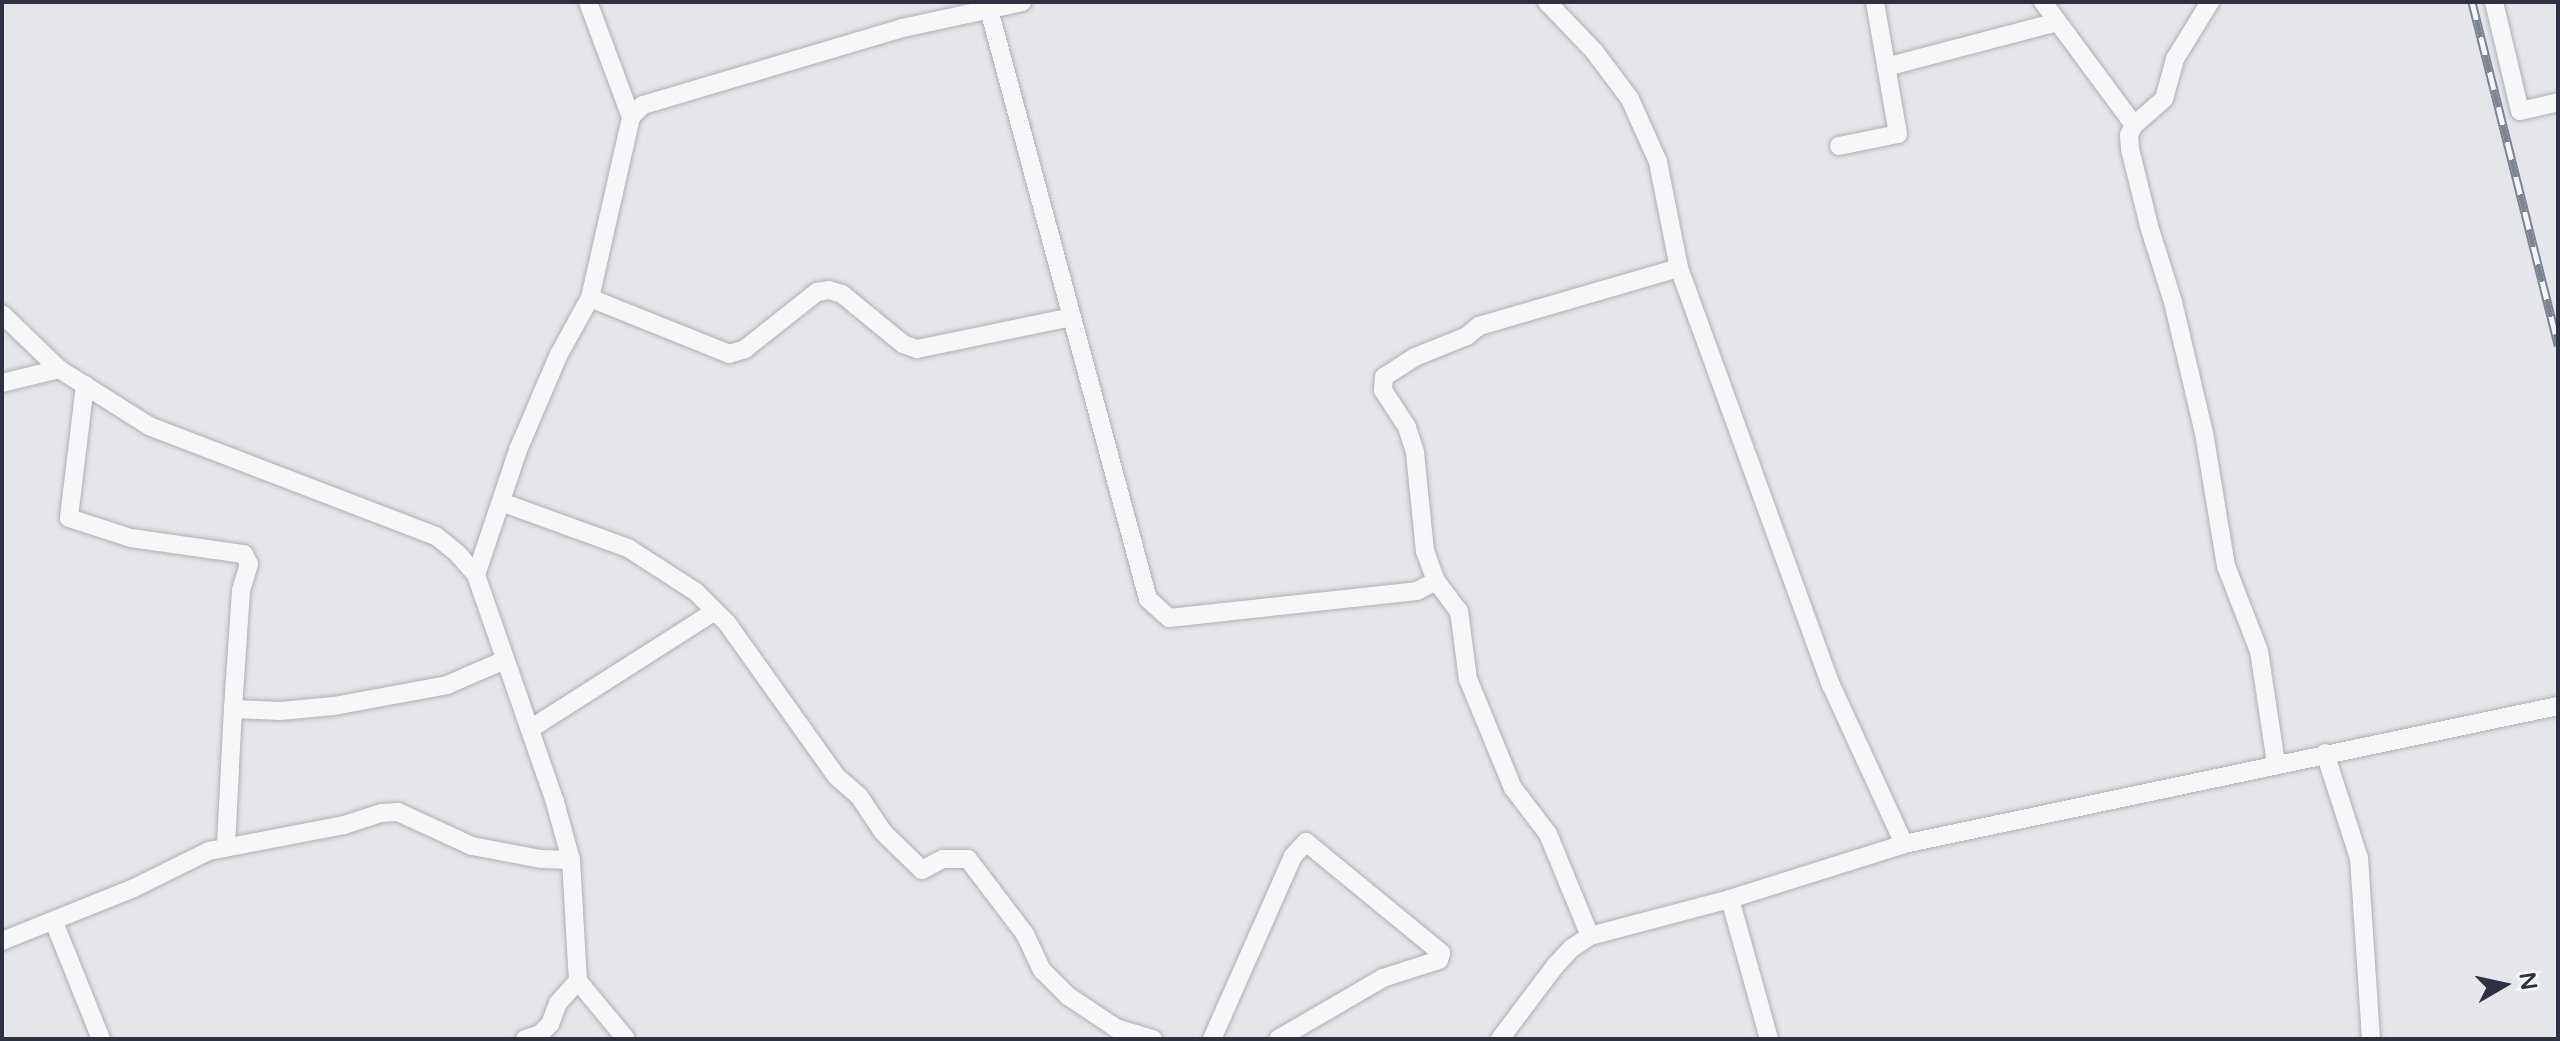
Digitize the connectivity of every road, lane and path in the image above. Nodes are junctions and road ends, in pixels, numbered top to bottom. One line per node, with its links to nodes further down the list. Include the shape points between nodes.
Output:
1 (588, 2): 12 (street)
2 (1022, 2): 8 (street)
3 (1547, 2): 15 (street, via 1630,99 1658,162)
4 (1875, 2): 10 (street)
5 (2043, 2): 9 (street)
6 (2210, 2): 13 (street, via 2175,59 2164,99)
7 (2494, 2): 11 (street, via 2520,111)
8 (987, 6): 12 (street, via 643,105); 18 (street)
9 (2057, 22): 10 (street); 13 (street)
10 (1886, 67): 14 (street, via 1898,134)
11 (2558, 102)
12 (631, 117): 16 (street)
13 (2134, 125): 31 (street, via 2130,149 2204,433 2226,566 2259,651)
14 (1839, 146)
15 (1679, 268): 24 (street, via 1479,326 1384,377 1383,390 1407,427 1415,452 1425,551); 32 (street, via 1831,685)
16 (590, 298): 18 (street, via 729,354 745,349 817,292 829,290 917,349); 22 (street, via 558,356)
17 (2, 314): 19 (street)
18 (1072, 317): 24 (street, via 1148,599 1169,618 1417,591)
19 (59, 369): 20 (street); 21 (street)
20 (2, 383)
21 (85, 385): 23 (street, via 149,426 436,536); 28 (street, via 69,518 131,538 244,554 249,564 241,591)
22 (501, 502): 23 (street); 25 (street, via 628,548 671,573)
23 (476, 575): 26 (street)
24 (1436, 581): 37 (street, via 1459,611 1468,679 1513,788 1548,834)
25 (715, 611): 29 (street); 43 (street, via 883,832 922,870 943,859 968,859 1025,934 1042,970 1068,996 1116,1028)
26 (505, 660): 28 (street, via 447,685 334,706); 29 (street)
27 (2558, 706): 30 (street)
28 (233, 709): 33 (street)
29 (530, 729): 34 (street)
30 (2325, 753): 31 (street); 48 (street, via 2359,858)
31 (2276, 764): 32 (street)
32 (1904, 844): 35 (street)
33 (226, 846): 34 (street, via 398,812 472,846); 36 (street)
34 (571, 860): 39 (street)
35 (1730, 899): 37 (street); 47 (street)
36 (54, 922): 38 (street); 40 (street)
37 (1590, 936): 46 (street, via 1555,966)
38 (2, 941)
39 (578, 981): 41 (street, via 558,1003 550,1024); 42 (street)
40 (101, 1039)
41 (525, 1039)
42 (626, 1039)
43 (1153, 1039)
44 (1212, 1039): 45 (street, via 1293,856 1306,842 1441,953 1439,960 1383,978)
45 (1278, 1039)
46 (1500, 1039)
47 (1769, 1039)
48 (2371, 1039)

